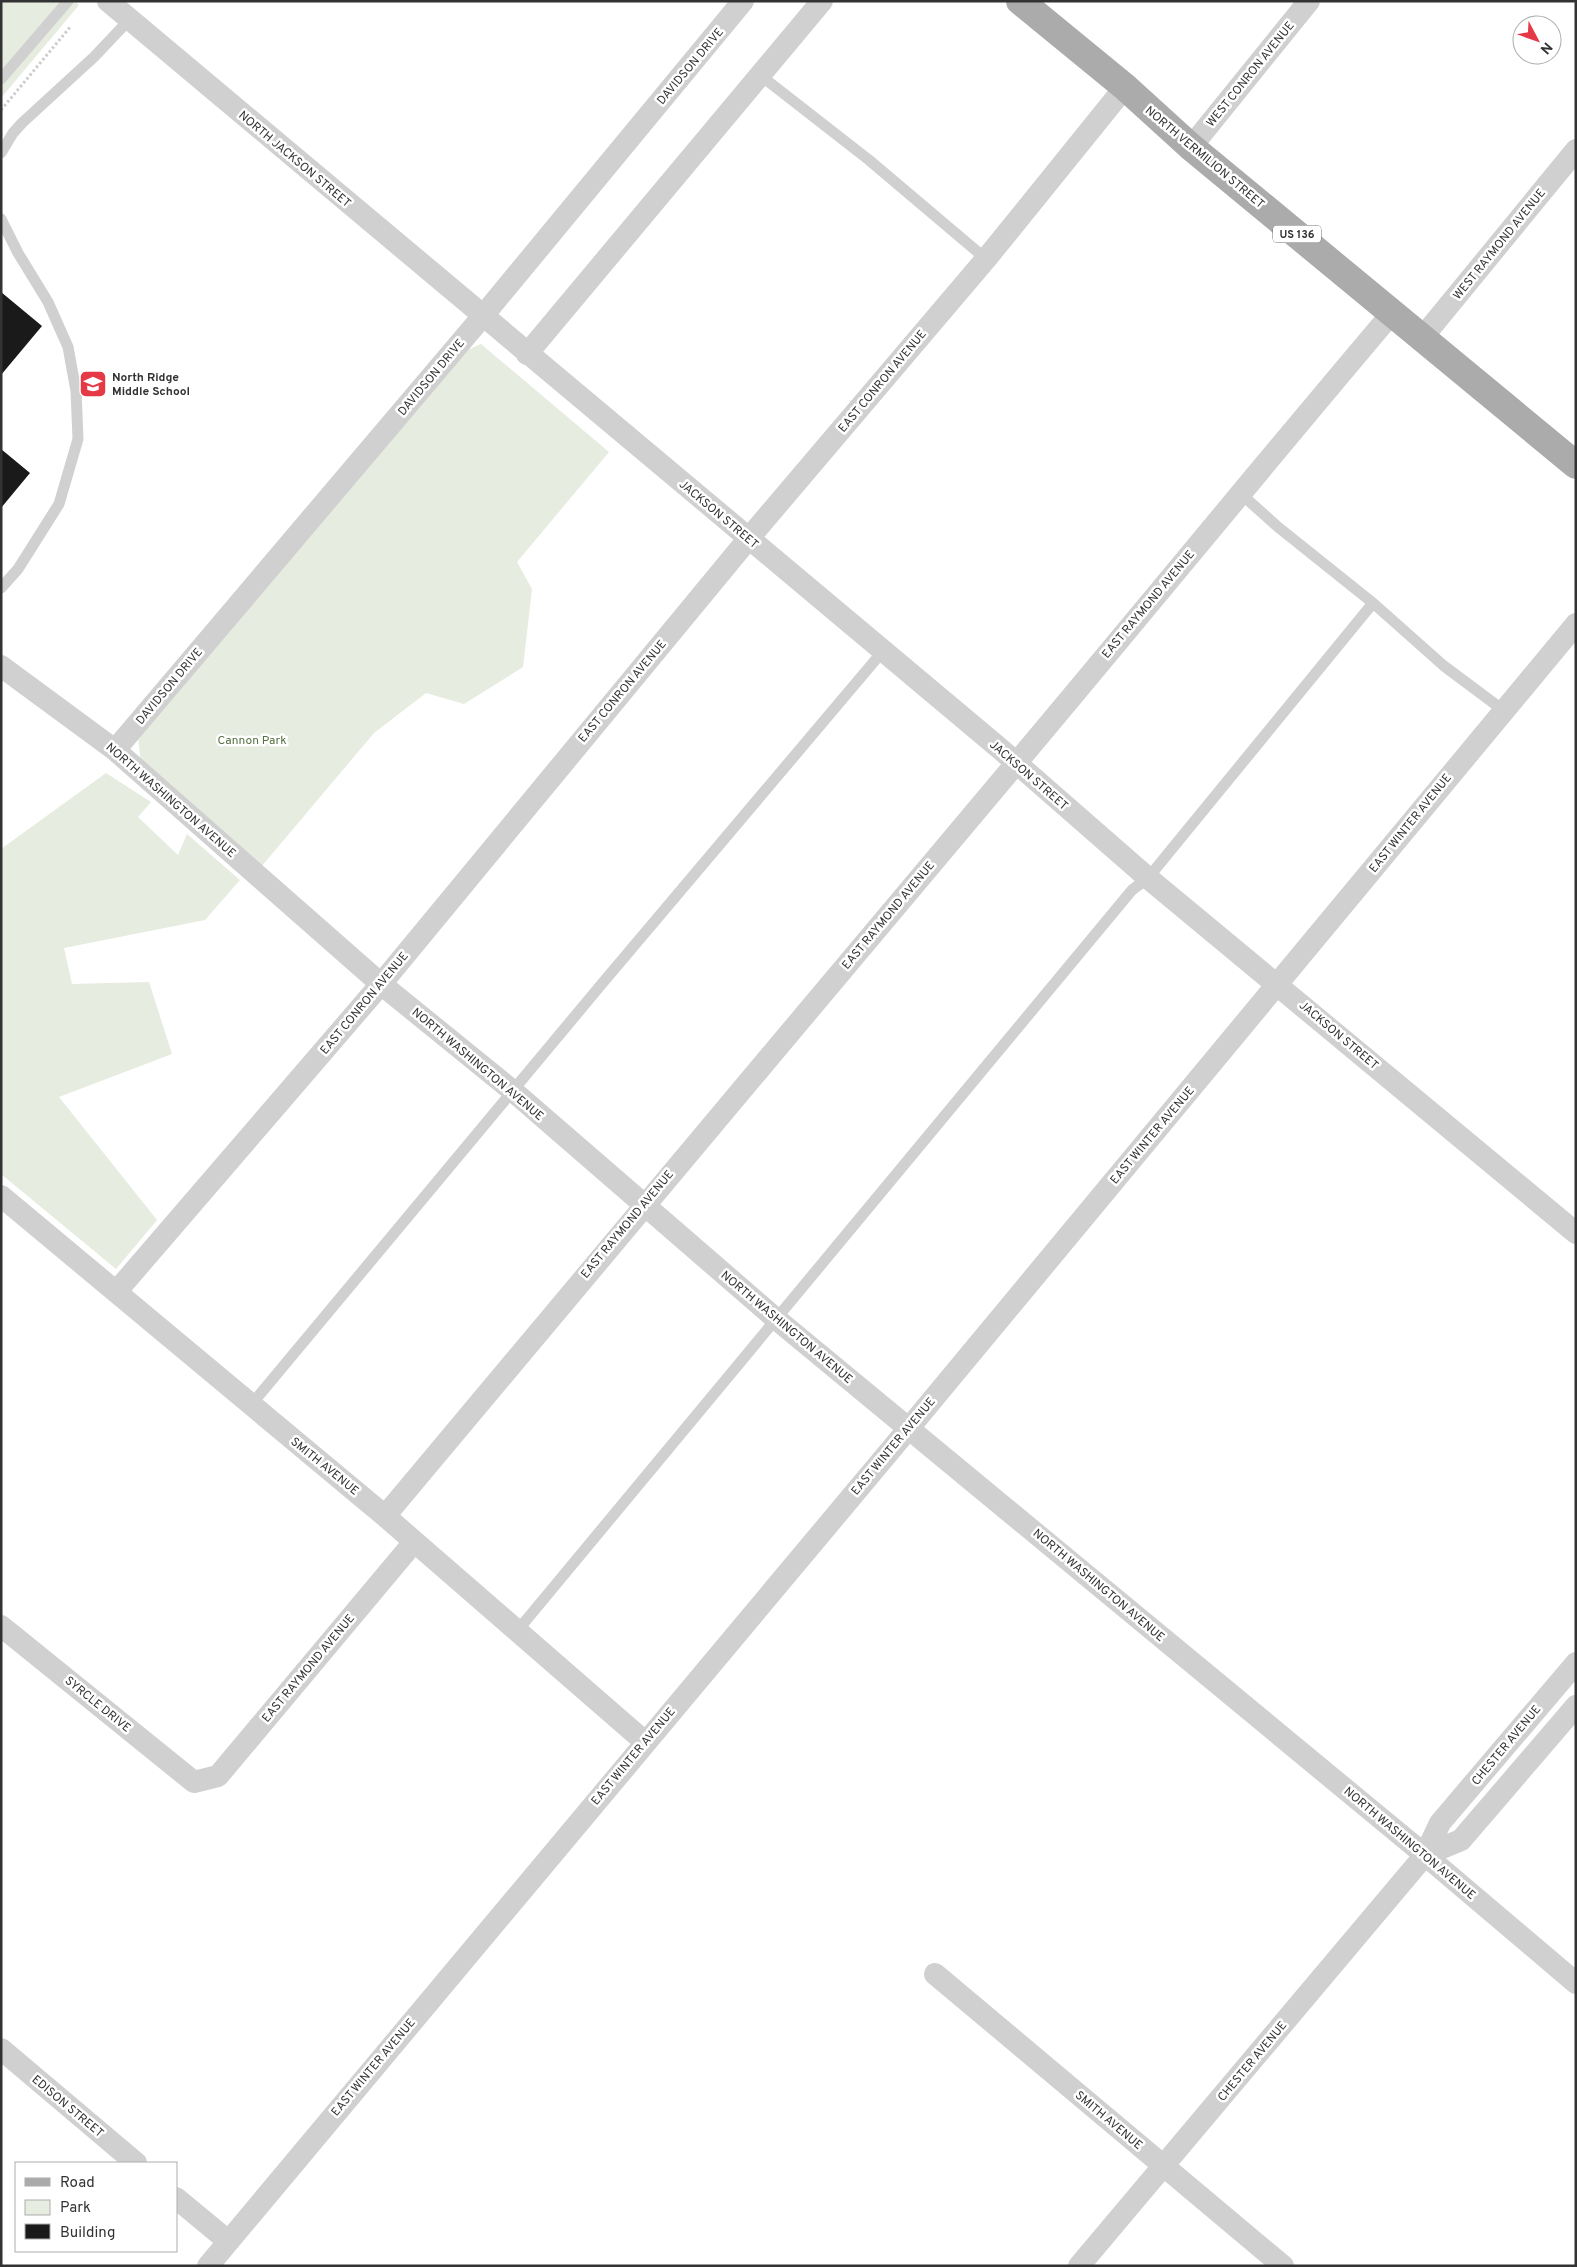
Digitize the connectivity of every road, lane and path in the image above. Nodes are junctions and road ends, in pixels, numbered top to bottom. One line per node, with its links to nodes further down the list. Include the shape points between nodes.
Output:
1 (68, 1): 10 (lane)
2 (108, 1): 7 (street, NORTH JACKSON STREET)
3 (743, 1): 19 (street, DAVIDSON DRIVE)
4 (822, 1): 9 (street)
5 (1020, 1): 11 (main road, NORTH VERMILION STREET / US 136)
6 (1309, 1): 13 (street, WEST CONRON AVENUE)
7 (129, 20): 15 (lane, via 12,133); 19 (street, NORTH JACKSON STREET)
8 (72, 24): 12 (path)
9 (760, 75): 17 (lane, via 869,160); 21 (street)
10 (1, 80)
11 (1125, 87): 13 (main road, NORTH VERMILION STREET / US 136); 17 (street, EAST CONRON AVENUE)
12 (1, 110)
13 (1191, 146): 18 (main road, NORTH VERMILION STREET / US 136)
14 (1576, 150): 20 (street, WEST RAYMOND AVENUE)
15 (1, 153)
16 (1, 218): 25 (lane, via 48,302 68,347 76,391 78,439 60,504)
17 (986, 259): 24 (street, EAST CONRON AVENUE)
18 (1392, 314): 20 (main road, NORTH VERMILION STREET / US 136); 23 (street, EAST RAYMOND AVENUE)
19 (482, 317): 21 (street, JACKSON STREET); 31 (street, DAVIDSON DRIVE)
20 (1422, 338): 22 (main road, NORTH VERMILION STREET / US 136)
21 (527, 354): 24 (street, JACKSON STREET)
22 (1576, 465)
23 (1240, 493): 26 (lane); 32 (street, EAST RAYMOND AVENUE)
24 (749, 538): 28 (street, JACKSON STREET); 34 (street, EAST CONRON AVENUE)
25 (1, 588)
26 (1373, 603): 30 (lane, via 1444,666); 33 (lane)
27 (1576, 624): 30 (street, EAST WINTER AVENUE)
28 (883, 651): 32 (street, JACKSON STREET); 36 (lane)
29 (1, 666): 31 (street, NORTH WASHINGTON AVENUE)
30 (1503, 710): 35 (street, EAST WINTER AVENUE)
31 (115, 750): 34 (street, NORTH WASHINGTON AVENUE)
32 (1016, 763): 33 (street, JACKSON STREET); 38 (street, EAST RAYMOND AVENUE)
33 (1148, 878): 35 (street, JACKSON STREET); 41 (lane, via 1132,890)
34 (381, 984): 36 (street, NORTH WASHINGTON AVENUE); 40 (street, EAST CONRON AVENUE)
35 (1278, 984): 39 (street, JACKSON STREET); 43 (street, EAST WINTER AVENUE)
36 (514, 1092): 38 (street, NORTH WASHINGTON AVENUE); 42 (lane)
37 (1, 1196): 40 (street, SMITH AVENUE)
38 (643, 1205): 41 (street, NORTH WASHINGTON AVENUE); 44 (street, EAST RAYMOND AVENUE)
39 (1576, 1233)
40 (116, 1292): 42 (street, SMITH AVENUE)
41 (775, 1318): 43 (street, NORTH WASHINGTON AVENUE); 47 (lane)
42 (251, 1406): 44 (street, SMITH AVENUE)
43 (909, 1428): 51 (street, EAST WINTER AVENUE); 53 (street, NORTH WASHINGTON AVENUE)
44 (385, 1516): 45 (street, SMITH AVENUE)
45 (414, 1542): 47 (street, SMITH AVENUE); 52 (street, EAST RAYMOND AVENUE, via 218,1776)
46 (1, 1626): 52 (street, SYRCLE DRIVE)
47 (518, 1630): 51 (street, SMITH AVENUE)
48 (1576, 1663): 49 (street, CHESTER AVENUE)
49 (1549, 1694): 50 (street); 53 (street, CHESTER AVENUE, via 1440,1823)
50 (1573, 1709): 53 (street, CHESTER AVENUE, via 1461,1840)
51 (645, 1742): 60 (street, EAST WINTER AVENUE)
52 (194, 1782)
53 (1425, 1855): 55 (street, NORTH WASHINGTON AVENUE); 58 (street, CHESTER AVENUE)
54 (935, 1974): 58 (street, SMITH AVENUE)
55 (1576, 1983)
56 (1, 2050): 57 (street, EDISON STREET)
57 (135, 2162)
58 (1164, 2166): 62 (street, CHESTER AVENUE); 63 (street, SMITH AVENUE)
59 (178, 2200): 60 (street)
60 (228, 2241): 61 (street, EAST WINTER AVENUE)
61 (208, 2266)
62 (1079, 2266)
63 (1283, 2266)

